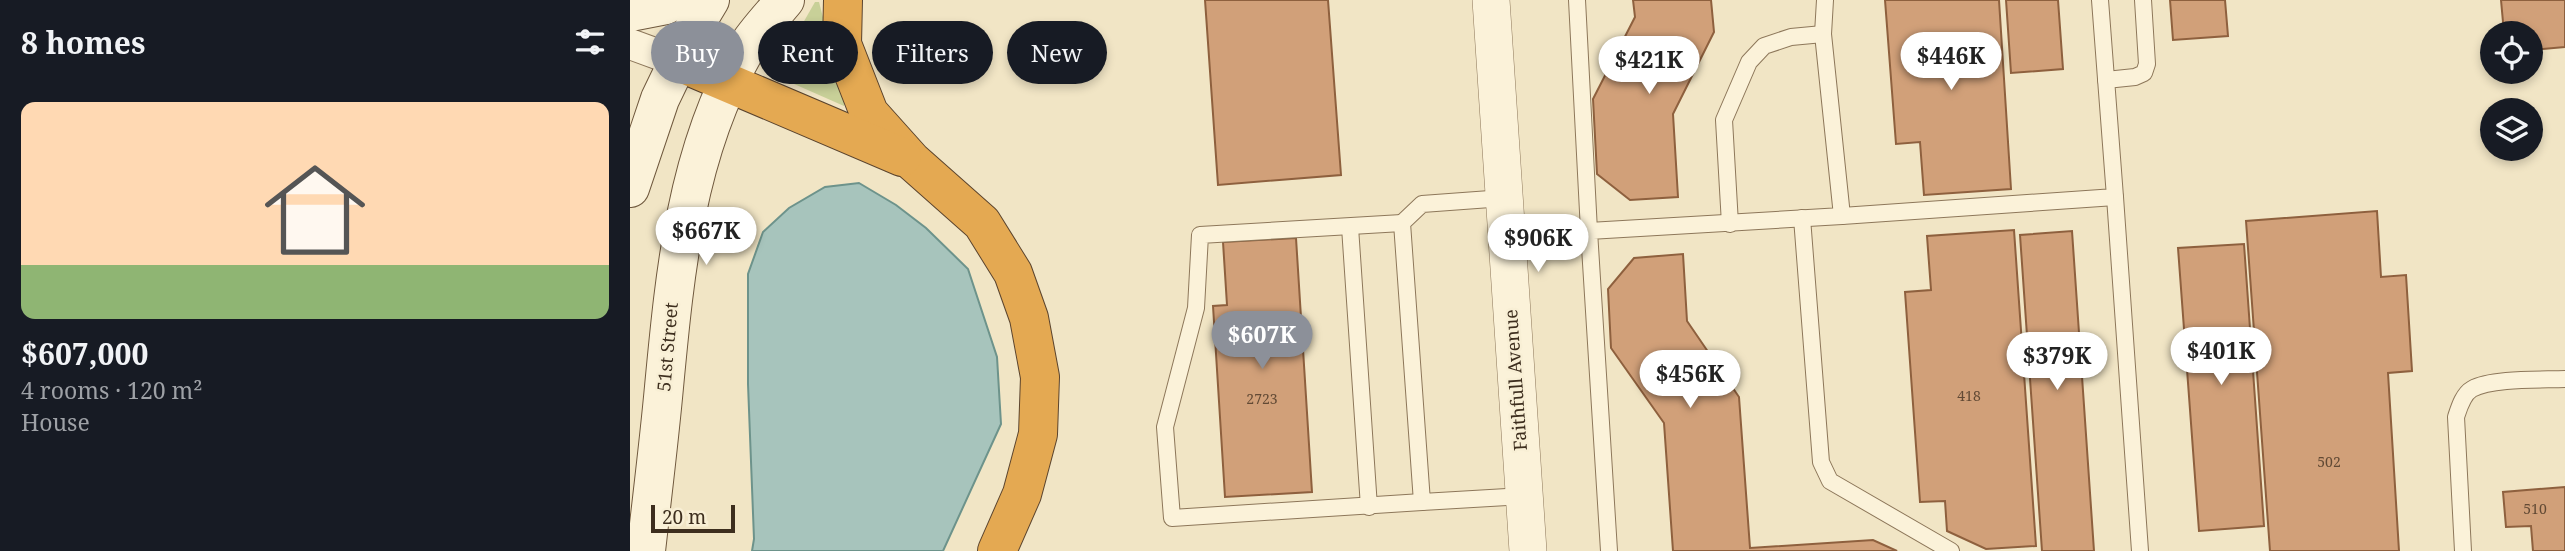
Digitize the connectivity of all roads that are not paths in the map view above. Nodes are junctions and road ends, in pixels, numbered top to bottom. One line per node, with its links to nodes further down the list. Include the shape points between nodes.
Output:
1 (674, 0): 10 (main road)
2 (710, 0): 11 (main road)
3 (785, 0): 15 (main road, 51st Street)
4 (843, 0): 20 (highway, via 842,44 854,79 869,113)
5 (1491, 0): 23 (street, Faithfull Avenue)
6 (1577, 0): 29 (lane)
7 (1825, 0): 12 (lane)
8 (2101, 0): 16 (lane)
9 (2143, 0): 16 (lane, via 2144,73)
10 (630, 12)
11 (698, 21)
12 (1824, 34): 24 (lane); 27 (lane, via 1791,37 1764,46 1749,62 1724,120)
13 (630, 44): 14 (street)
14 (651, 52)
15 (744, 53)
16 (2106, 80): 22 (lane)
17 (667, 84): 21 (main road)
18 (728, 84): 35 (main road, 51st Street, via 692,183 674,278)
19 (734, 84): 20 (highway)
20 (912, 161): 36 (highway, via 982,223 1013,273 1029,318 1040,377 1038,434 1022,494)
21 (630, 184)
22 (2115, 197): 24 (lane); 40 (lane)
23 (1504, 198): 26 (lane, via 1422,204); 30 (street, Faithfull Avenue)
24 (1842, 216): 25 (lane)
25 (1802, 218): 27 (lane); 39 (lane, via 1821,462 1830,481)
26 (1402, 223): 28 (lane); 33 (lane)
27 (1730, 224): 29 (lane)
28 (1350, 227): 34 (lane); 34 (lane, via 1200,235 1196,307 1165,427 1172,519)
29 (1589, 231): 30 (lane); 38 (lane)
30 (1506, 235): 32 (street, Faithfull Avenue)
31 (2565, 379): 41 (lane, via 2491,383 2470,389 2461,402 2456,417)
32 (1524, 496): 33 (lane); 37 (street, Faithfull Avenue)
33 (1422, 502): 34 (lane)
34 (1369, 507)
35 (646, 551)
36 (998, 551)
37 (1528, 551)
38 (1609, 551)
39 (1951, 551)
40 (2140, 551)
41 (2463, 551)

